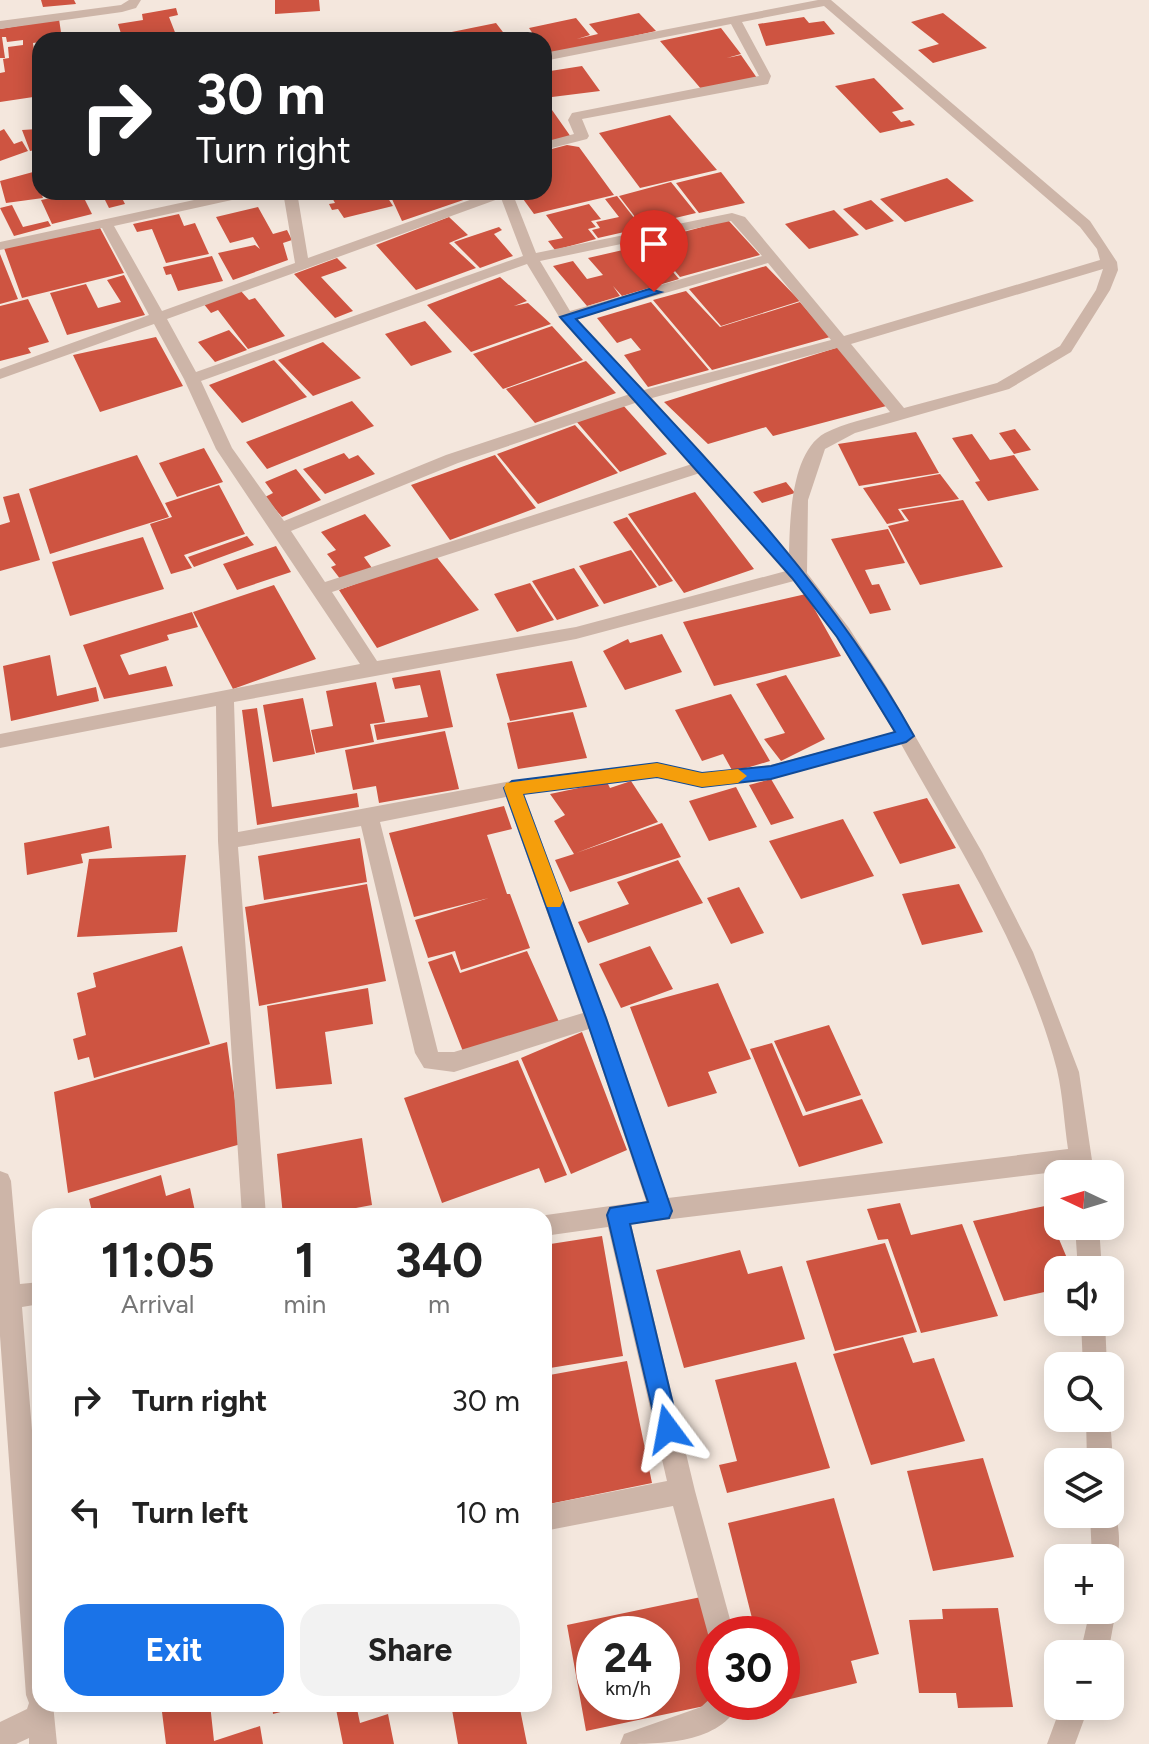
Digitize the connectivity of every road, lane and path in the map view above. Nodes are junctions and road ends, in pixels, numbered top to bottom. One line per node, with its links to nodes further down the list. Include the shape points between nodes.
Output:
1 (135, 0): 4 (street, via 122,8)
2 (825, 1): 3 (street); 15 (street, via 1085,224)
3 (735, 20): 5 (street); 6 (street, via 763,81 577,116 582,136)
4 (0, 25)
5 (552, 55)
6 (552, 144)
7 (213, 200): 11 (street)
8 (291, 200): 16 (street)
9 (482, 200): 16 (street)
10 (508, 200): 13 (street)
11 (106, 223): 12 (street); 18 (street)
12 (0, 246)
13 (531, 258): 14 (street, via 727,217 740,220); 17 (street); 21 (street)
14 (771, 258): 17 (street); 19 (street)
15 (1110, 262): 19 (street); 23 (street, via 1103,290 1066,349 1003,386)
16 (302, 263): 18 (street)
17 (566, 317): 22 (street)
18 (159, 319): 20 (street); 21 (street)
19 (840, 342): 22 (street); 23 (street)
20 (0, 374)
21 (192, 379): 25 (street, via 224,449)
22 (641, 396): 24 (street); 25 (street, via 452,459)
23 (902, 416): 26 (street, via 849,429 819,446 800,500)
24 (704, 466): 26 (street); 27 (street)
25 (281, 529): 27 (street)
26 (798, 574): 28 (street, via 576,633); 30 (street, via 843,633)
27 (319, 590): 28 (street)
28 (372, 668): 29 (street)
29 (225, 697): 31 (street); 34 (street)
30 (906, 736): 32 (street, via 771,772 702,780 657,770); 36 (street, via 1023,952 1068,1072)
31 (0, 741)
32 (512, 788): 33 (street); 35 (street)
33 (369, 817): 34 (street); 35 (street, via 430,1060 454,1062)
34 (228, 841): 39 (street)
35 (596, 1018): 40 (street)
36 (1081, 1160)
37 (1044, 1170): 40 (street)
38 (0, 1181): 44 (street)
39 (253, 1208)
40 (661, 1211): 41 (street)
41 (617, 1215): 42 (street); 45 (street)
42 (552, 1224)
43 (32, 1294): 44 (street)
44 (10, 1297): 47 (street)
45 (682, 1491): 46 (street); 48 (street)
46 (552, 1516)
47 (32, 1550)
48 (716, 1616)
49 (41, 1715): 52 (street)
50 (704, 1720): 53 (street)
51 (1070, 1720): 54 (street)
52 (0, 1737)
53 (634, 1744)
54 (1061, 1744)

